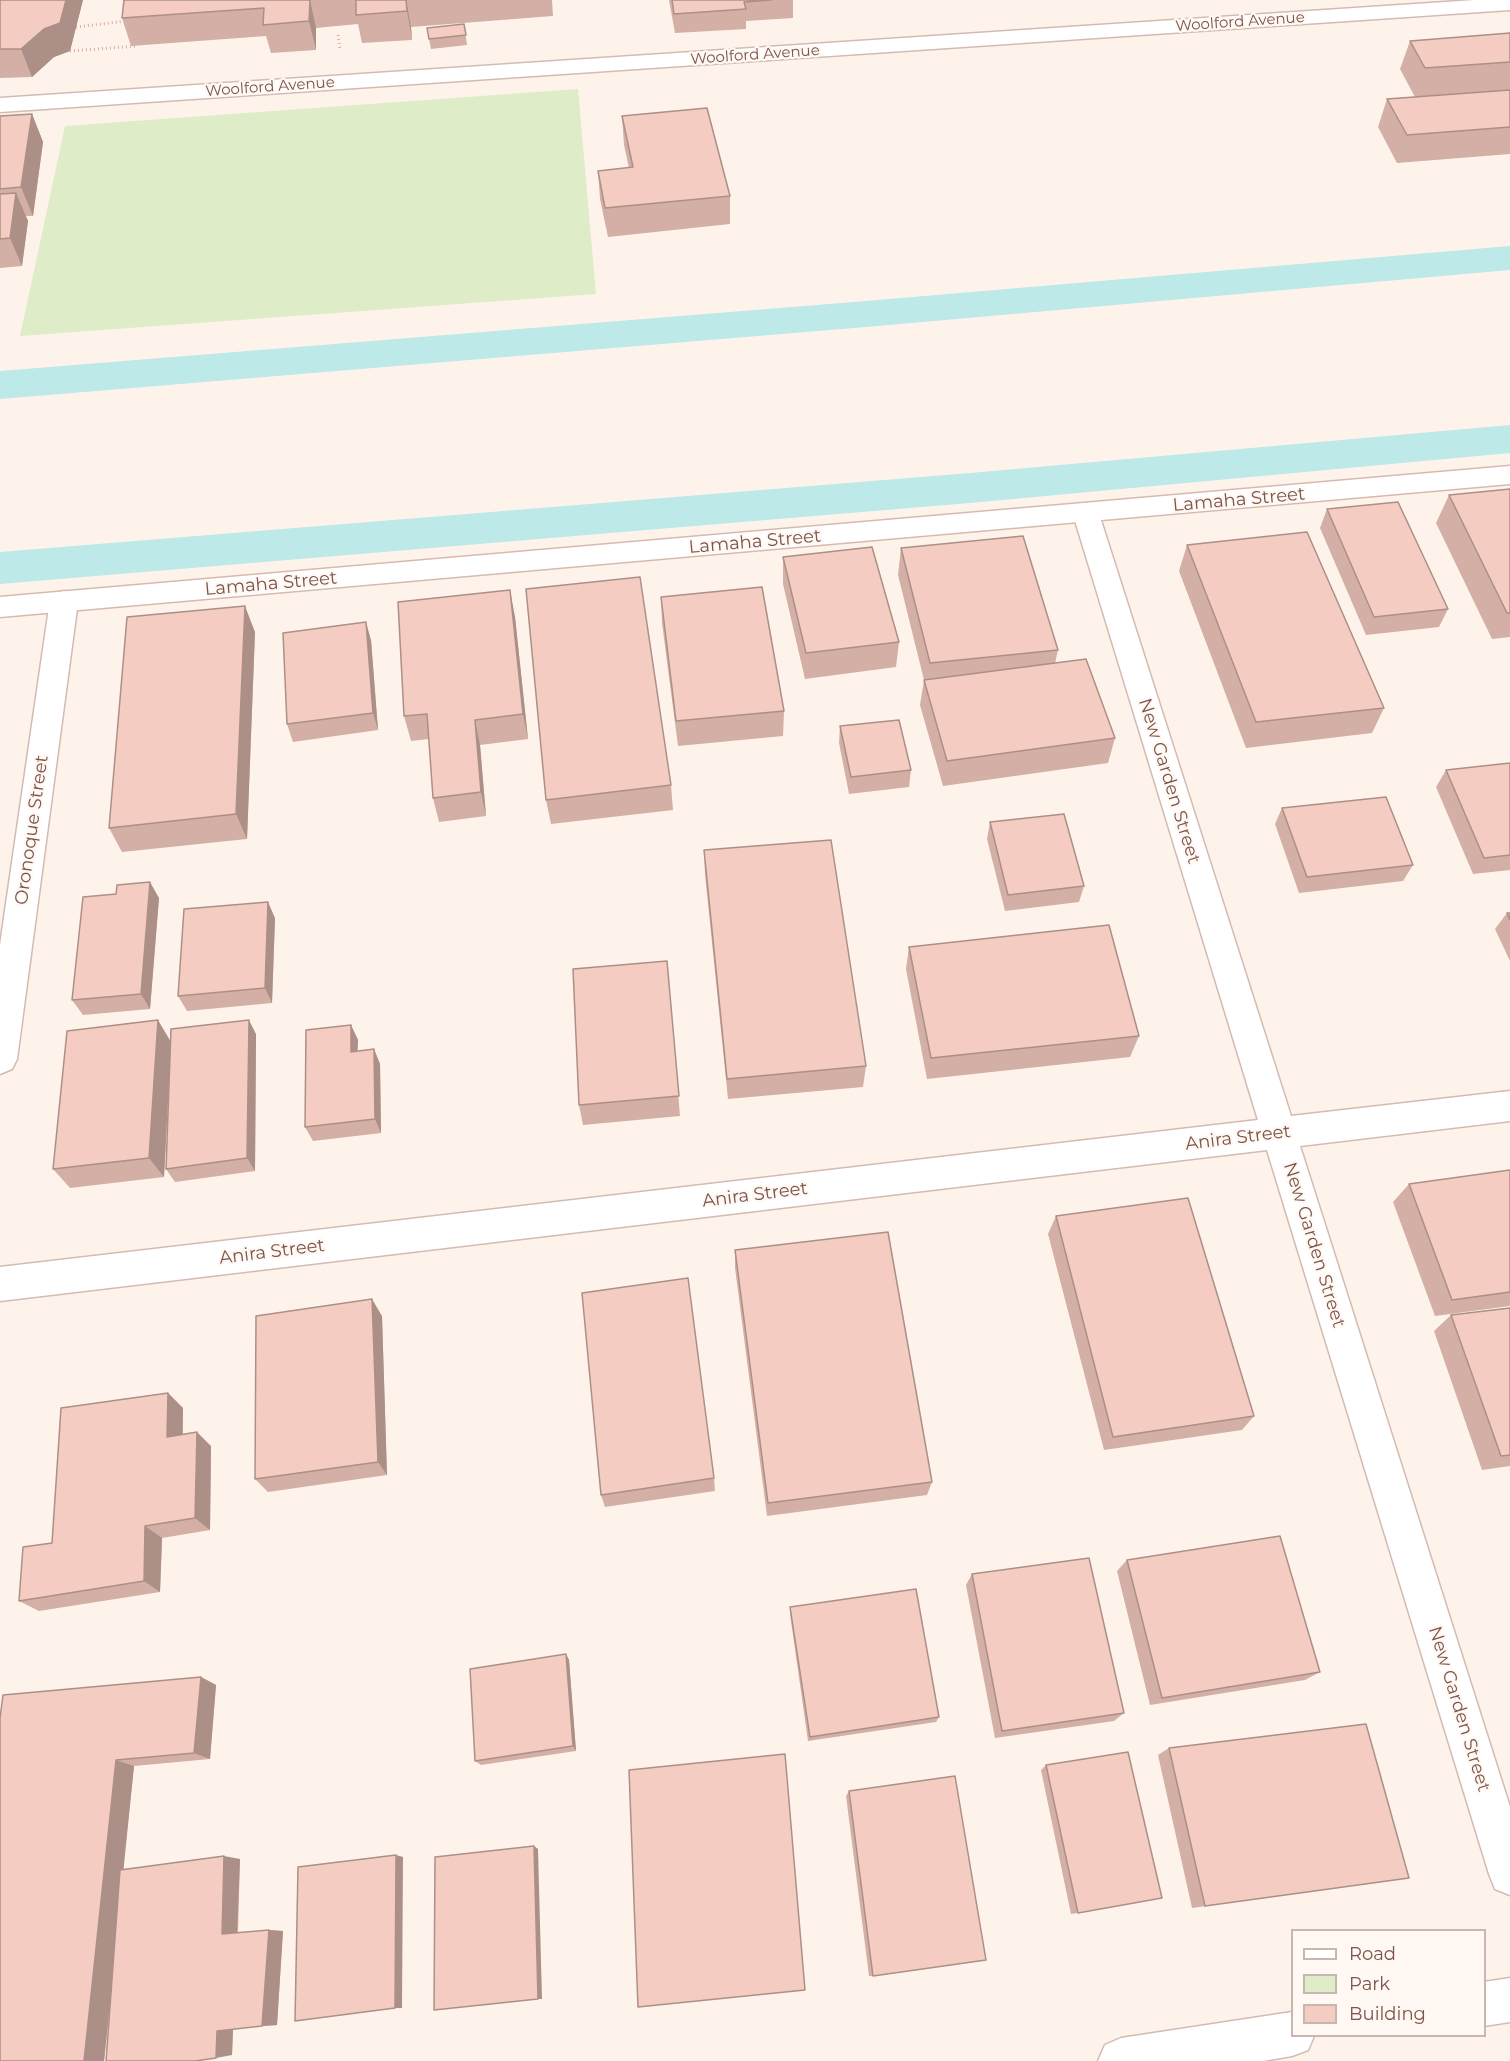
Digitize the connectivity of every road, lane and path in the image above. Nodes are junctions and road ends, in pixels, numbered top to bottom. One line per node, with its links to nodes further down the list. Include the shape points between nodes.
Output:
1 (1510, 4): 6 (street, Woolford Avenue)
2 (134, 20): 3 (path)
3 (76, 27)
4 (137, 46): 5 (path)
5 (70, 51)
6 (0, 105)
7 (1510, 475): 8 (street, Lamaha Street)
8 (1086, 514): 9 (street, Lamaha Street); 13 (street, New Garden Street)
9 (64, 602): 10 (street, Lamaha Street); 11 (street, Oronoque Street)
10 (0, 607)
11 (0, 1059)
12 (1510, 1106): 13 (street, Anira Street)
13 (1279, 1133): 14 (street, Anira Street); 15 (street, New Garden Street)
14 (0, 1284)
15 (1510, 1874)
16 (1510, 2000): 17 (street)
17 (1486, 2004)
18 (1291, 2034): 19 (street)
19 (1121, 2061)

